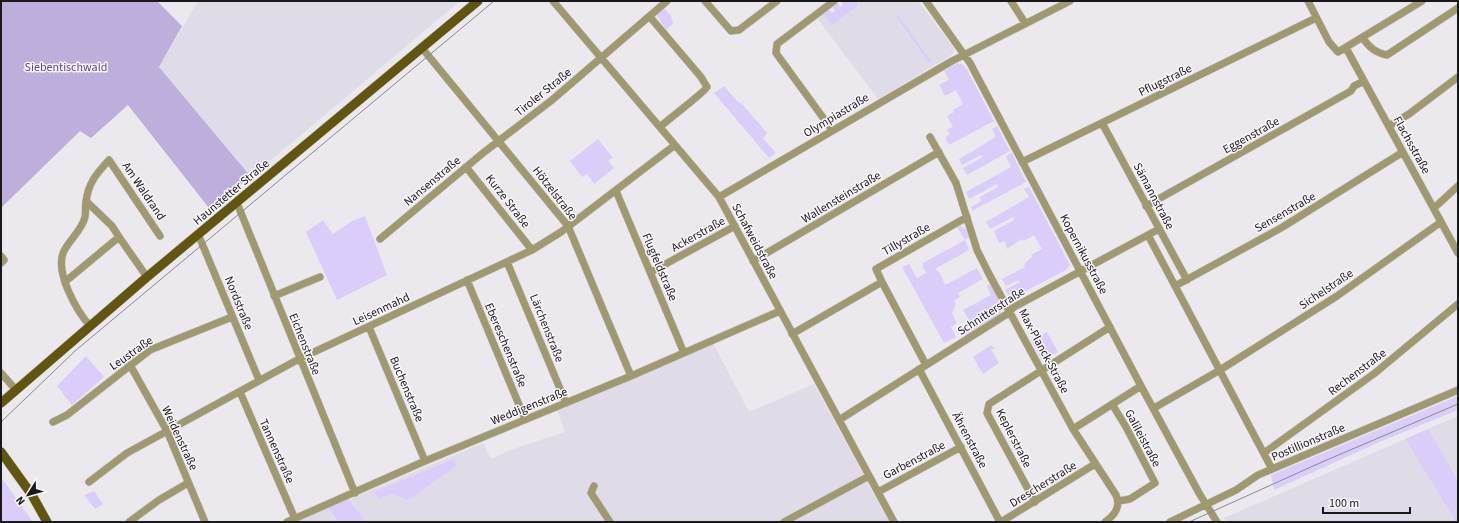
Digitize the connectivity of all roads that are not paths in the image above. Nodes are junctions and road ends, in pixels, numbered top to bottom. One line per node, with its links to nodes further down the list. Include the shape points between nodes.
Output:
1 (478, 1): 17 (main road, Haunstetter Straße)
2 (553, 1): 20 (street, Schafweidstraße)
3 (667, 1): 13 (street, Tiroler Straße)
4 (705, 1): 5 (street, via 731,31 739,30)
5 (777, 1)
6 (834, 1): 26 (street, via 775,47 776,54)
7 (926, 1): 19 (street, Kopernikusstraße)
8 (1011, 1): 15 (street)
9 (1070, 1): 15 (street, Olympiastraße)
10 (1308, 1): 14 (street)
11 (1422, 1): 16 (street)
12 (1458, 8): 16 (street, via 1387,55 1372,50)
13 (650, 17): 20 (street, Tiroler Straße); 25 (street, via 706,82 707,87 706,91)
14 (1316, 18): 18 (street, via 1329,42 1338,52); 23 (street, Pflugstraße)
15 (1026, 23): 19 (street, Olympiastraße)
16 (1363, 38): 18 (street)
17 (422, 48): 28 (street, Hötzelstraße); 38 (main road, Haunstetter Straße)
18 (1346, 48): 22 (street, Flachsstraße)
19 (965, 53): 26 (street, Olympiastraße); 32 (street, Kopernikusstraße)
20 (601, 58): 25 (street, Schafweidstraße); 28 (street, Tiroler Straße)
21 (1458, 77): 24 (street)
22 (1364, 80): 24 (street, Flachsstraße); 39 (street, Eggenstraße, via 1351,91)
23 (1102, 123): 32 (street, Pflugstraße); 39 (street, Sämannstraße)
24 (1389, 126): 31 (street, Flachsstraße)
25 (660, 127): 29 (street, Schafweidstraße)
26 (832, 130): 36 (street, Olympiastraße)
27 (930, 137): 30 (street, Max-Planck-Straße)
28 (499, 141): 33 (street, Nansenstraße); 43 (street, Hötzelstraße)
29 (675, 145): 35 (street, Leisenmahd); 36 (street, Schafweidstraße)
30 (940, 152): 41 (street, Max-Planck-Straße, via 956,183); 54 (street, Wallensteinstraße)
31 (1403, 152): 40 (street, Flachsstraße); 62 (street, Sensenstraße, via 1281,228)
32 (1022, 162): 57 (street, Kopernikusstraße)
33 (466, 167): 50 (street, Nansenstraße); 51 (street, Kurze Straße)
34 (1458, 186): 40 (street)
35 (616, 190): 43 (street, Leisenmahd); 58 (street, Flugfeldstraße)
36 (719, 197): 44 (street, Schafweidstraße)
37 (86, 201): 48 (street, Am Waldrand, via 92,181 109,160); 49 (street, via 112,226); 63 (street, via 85,217 62,257 61,266)
38 (237, 203): 46 (main road, Haunstetter Straße); 66 (street, Eichenstraße)
39 (1146, 206): 45 (street, Sämannstraße)
40 (1434, 208): 42 (street, Flachsstraße)
41 (968, 217): 64 (street, Tillystraße, via 876,269); 68 (street, Max-Planck-Straße, via 977,250)
42 (1441, 222): 52 (street, Flachsstraße); 81 (street, Sichelstraße, via 1337,296)
43 (568, 226): 51 (street, Leisenmahd); 83 (street, Hötzelstraße)
44 (735, 226): 54 (street, Schafweidstraße); 58 (street, Ackerstraße)
45 (1159, 229): 47 (street, Schnitterstraße); 62 (street, Sämannstraße)
46 (198, 234): 59 (main road, Haunstetter Straße); 70 (street, Nordstraße)
47 (1148, 235): 57 (street, Schnitterstraße); 65 (street, Sämannstraße)
48 (160, 236)
49 (119, 237): 59 (street); 63 (street)
50 (380, 239)
51 (532, 250): 55 (street, Leisenmahd)
52 (1458, 253)
53 (1, 256): 56 (street, via 4,260)
54 (754, 261): 69 (street, Schafweidstraße)
55 (507, 262): 61 (street, Leisenmahd); 90 (street, Lärchenstraße)
56 (1, 263)
57 (1081, 271): 68 (street, Schnitterstraße); 73 (street, Kopernikusstraße)
58 (651, 272): 75 (street, Flugfeldstraße)
59 (147, 277): 71 (main road, Haunstetter Straße)
60 (320, 277): 66 (street)
61 (467, 280): 72 (street, Leisenmahd); 93 (street, Ebereschenstraße)
62 (1187, 280): 65 (street, Sensenstraße)
63 (66, 281): 71 (street, via 78,312)
64 (882, 282): 74 (street); 77 (street)
65 (1175, 286): 81 (street, Sämannstraße)
66 (274, 296): 76 (street, Eichenstraße)
67 (1458, 304): 100 (street, Rechenstraße, via 1375,373)
68 (1010, 310): 77 (street, Schnitterstraße); 80 (street, Max-Planck-Straße)
69 (780, 311): 74 (street, Schafweidstraße); 75 (street, Weddigenstraße)
70 (232, 317): 78 (street, Leustraße, via 158,346); 84 (street, Nordstraße)
71 (90, 326): 86 (main road, Haunstetter Straße)
72 (369, 327): 76 (street, Leisenmahd); 101 (street, Buchenstraße)
73 (1110, 327): 80 (street, Keplerstraße); 85 (street, Kopernikusstraße)
74 (792, 334): 94 (street, Schafweidstraße)
75 (684, 353): 83 (street, Weddigenstraße)
76 (299, 359): 84 (street, Leisenmahd); 108 (street, Eichenstraße)
77 (926, 364): 79 (street, Schnitterstraße)
78 (130, 365): 95 (street, Leustraße, via 67,415); 97 (street, Weidenstraße)
79 (919, 369): 94 (street, Schnitterstraße); 98 (street, Ährenstraße)
80 (1042, 370): 96 (street, Max-Planck-Straße); 111 (street, Keplerstraße, via 989,404 987,408 987,413)
81 (1220, 370): 92 (street); 100 (street, Sämannstraße)
82 (1, 373): 86 (street)
83 (632, 376): 90 (street, Weddigenstraße)
84 (259, 380): 88 (street, Leisenmahd)
85 (1141, 386): 91 (street, Galileistraße); 92 (street, Kopernikusstraße)
86 (16, 390): 89 (main road, Haunstetter Straße)
87 (1458, 390): 103 (street, Postillionstraße)
88 (240, 392): 97 (street, Leisenmahd); 113 (street, Tannenstraße)
89 (1, 403)
90 (566, 403): 93 (street, Weddigenstraße)
91 (1112, 404): 96 (street, Galileistraße); 110 (street, Galileistraße, via 1155,483 1130,499)
92 (1154, 408): 112 (street, Kopernikusstraße)
93 (525, 419): 101 (street, Weddigenstraße)
94 (839, 420): 104 (street, Schafweidstraße)
95 (52, 422)
96 (1073, 429): 102 (street, Max-Planck-Straße)
97 (167, 431): 105 (street, Leisenmahd, via 127,453); 106 (street, Weidenstraße)
98 (961, 447): 109 (street, Garbenstraße); 121 (street, Ährenstraße)
99 (1, 452): 114 (main road, via 32,495)
100 (1264, 453): 103 (street, Sämannstraße)
101 (425, 461): 108 (street, Weddigenstraße)
102 (1095, 464): 110 (street, Max-Planck-Straße); 111 (street, Drescherstraße)
103 (1272, 469): 112 (street, Postillionstraße, via 1236,490)
104 (869, 476): 109 (street, Schafweidstraße); 119 (street)
105 (89, 482)
106 (188, 483): 115 (street); 116 (street, Weidenstraße)
107 (594, 486): 118 (street, via 591,492)
108 (355, 492): 113 (street, Weddigenstraße)
109 (878, 492): 120 (street, Schafweidstraße)
110 (1119, 501): 122 (street, via 1116,513)
111 (1035, 502): 121 (street, Drescherstraße)
112 (1206, 503): 123 (street, Postillionstraße); 124 (street, Kopernikusstraße)
113 (294, 519): 117 (street, Weddigenstraße)
114 (47, 522)
115 (129, 522)
116 (205, 522)
117 (287, 522)
118 (610, 522)
119 (784, 522)
120 (894, 522)
121 (1001, 522)
122 (1105, 522)
123 (1170, 522)
124 (1217, 522)

